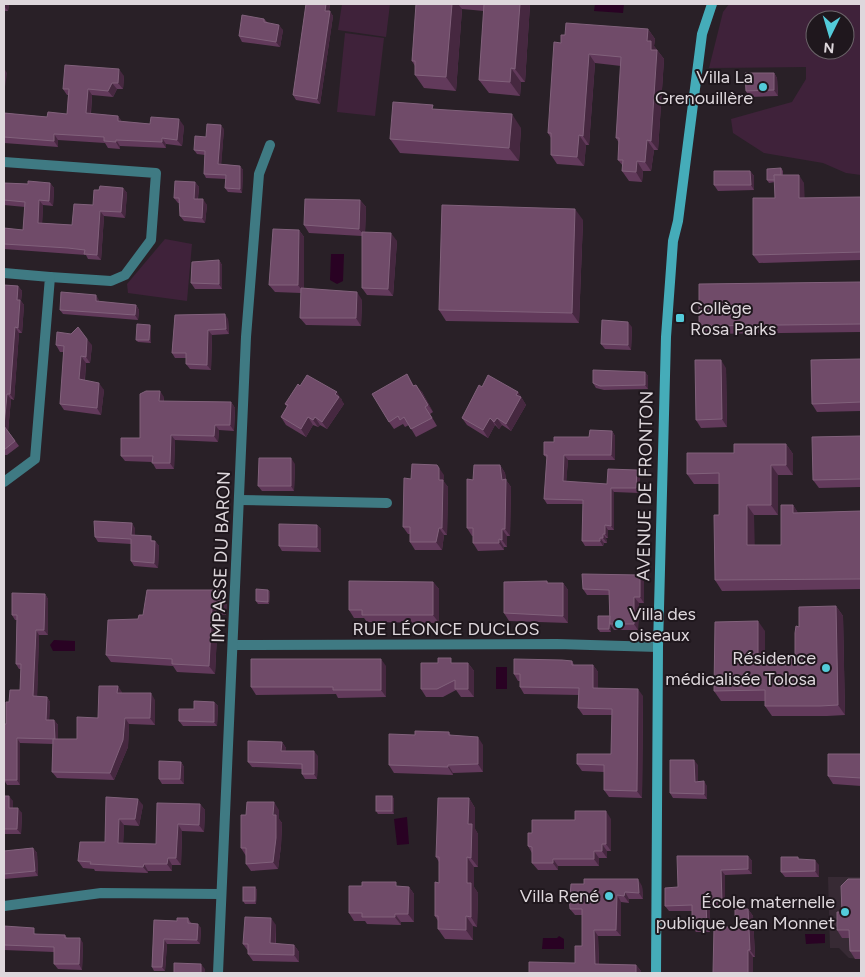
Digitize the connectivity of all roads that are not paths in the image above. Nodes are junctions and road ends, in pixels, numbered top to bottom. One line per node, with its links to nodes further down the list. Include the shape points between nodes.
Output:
1 (712, 4): 10 (street, AVENUE DE FRONTON, via 702,34 669,278)
2 (270, 145): 7 (street, IMPASSE DU BARON, via 259,174 246,337)
3 (4, 162): 5 (street, via 156,173 151,240 125,275 111,281)
4 (4, 273): 5 (street)
5 (50, 277): 6 (street, via 34,459)
6 (4, 482)
7 (240, 500): 8 (street); 9 (street, IMPASSE DU BARON)
8 (387, 503)
9 (234, 645): 10 (street, RUE LÉONCE DUCLOS, via 558,644); 11 (street, IMPASSE DU BARON)
10 (658, 647): 14 (street, AVENUE DE FRONTON)
11 (220, 894): 12 (street, via 101,893); 13 (street, IMPASSE DU BARON)
12 (4, 906)
13 (218, 973)
14 (656, 973)

